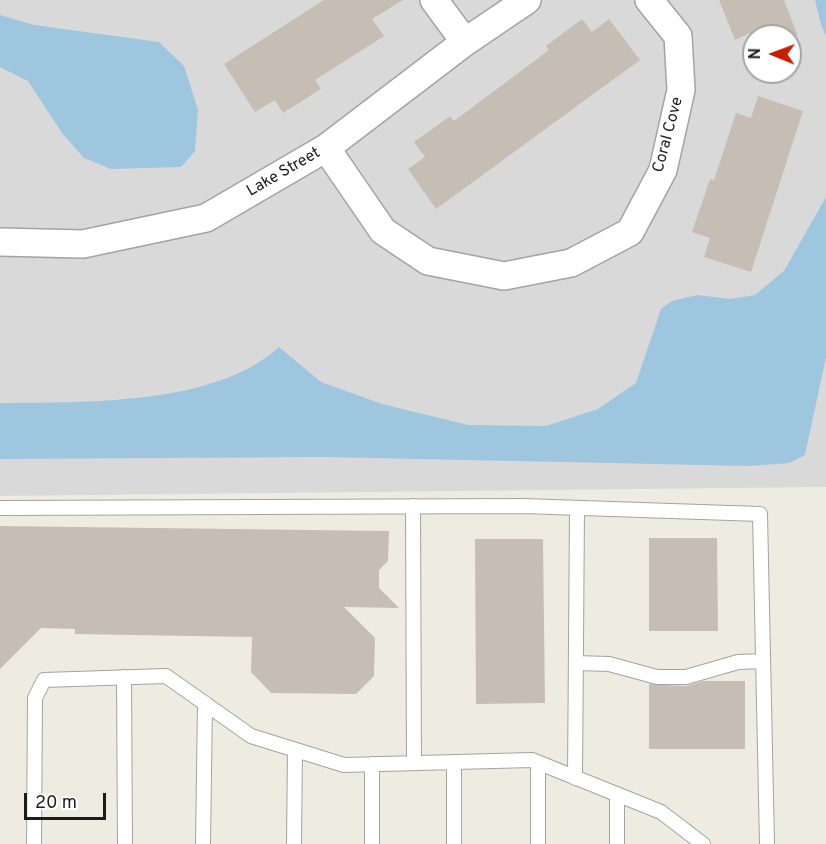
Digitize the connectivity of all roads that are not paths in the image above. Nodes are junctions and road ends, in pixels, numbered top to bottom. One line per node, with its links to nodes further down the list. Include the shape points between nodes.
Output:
1 (434, 0): 4 (street)
2 (527, 0): 4 (street, Lake Street)
3 (649, 0): 5 (street, Coral Cove, via 678,36 681,90 663,170 630,232 571,263 504,276 429,261 383,231)
4 (465, 42): 5 (street, Lake Street)
5 (326, 148): 6 (street, Lake Street, via 206,218 83,244)
6 (0, 243)
7 (413, 506): 8 (lane); 9 (lane); 18 (lane)
8 (0, 508)
9 (577, 508): 10 (lane, via 760,514); 11 (lane)
10 (763, 661): 11 (lane, via 738,662 686,677 657,677 609,664); 30 (lane)
11 (576, 663): 19 (lane)
12 (123, 677): 13 (lane, via 166,676); 21 (lane, via 44,680 35,698); 22 (lane)
13 (204, 703): 14 (lane, via 251,736); 23 (lane)
14 (295, 750): 17 (lane, via 344,765); 24 (lane)
15 (454, 762): 16 (lane); 18 (lane); 26 (lane)
16 (538, 763): 19 (lane); 27 (lane)
17 (372, 764): 18 (lane); 25 (lane)
18 (414, 764)
19 (575, 778): 20 (lane)
20 (617, 794): 28 (lane); 29 (lane, via 661,812)
21 (34, 844)
22 (125, 844)
23 (203, 844)
24 (294, 844)
25 (372, 844)
26 (454, 844)
27 (538, 844)
28 (617, 844)
29 (703, 844)
30 (767, 844)

